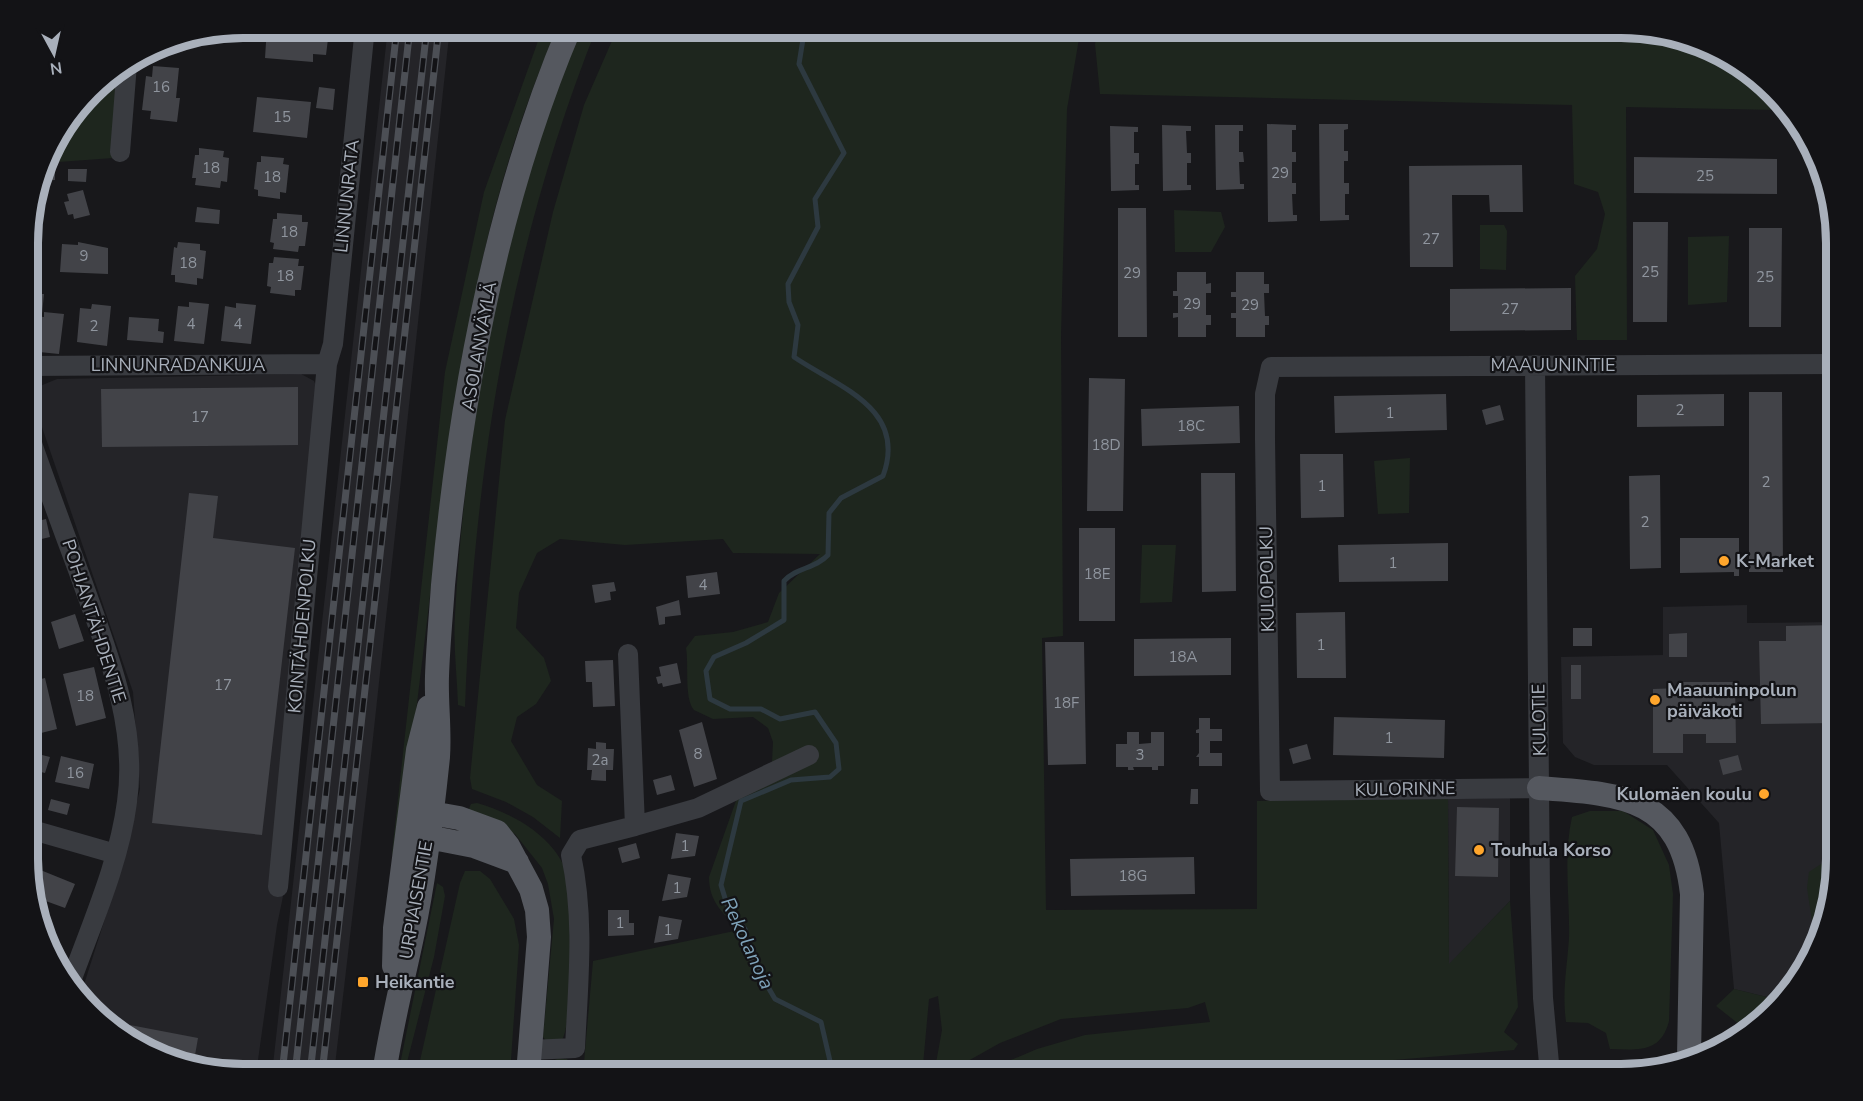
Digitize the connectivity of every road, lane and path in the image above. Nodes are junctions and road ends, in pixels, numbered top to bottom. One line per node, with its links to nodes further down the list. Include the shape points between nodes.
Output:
1 (364, 38): 5 (street, LINNUNRATA, via 333,344)
2 (565, 38): 15 (main road, ASOLANVÄYLÄ, via 518,171 474,361 444,583 437,676 438,754)
3 (125, 75): 4 (street)
4 (120, 152)
5 (327, 364): 8 (street, LINNUNRADANKUJA); 19 (street, KOINTÄHDENPOLKU)
6 (1825, 364): 7 (street, MAAUUNINTIE)
7 (1535, 365): 9 (street, MAAUUNINTIE); 13 (street, KULOTIE)
8 (38, 366)
9 (1271, 367): 14 (street, KULOPOLKU, via 1265,394)
10 (38, 460): 18 (street, POHJANTÄHDENTIE, via 111,661 123,712 129,761 127,802)
11 (628, 654): 16 (street)
12 (809, 755): 16 (street, via 698,808)
13 (1539, 788): 14 (street, KULORINNE); 21 (main road, via 1628,800 1642,805 1674,831 1689,869 1692,894); 23 (street, KULOTIE, via 1543,998)
14 (1270, 791)
15 (423, 824): 22 (main road, via 459,818 497,832 531,890 539,937); 24 (main road, URPIAISENTIE, via 413,931)
16 (634, 825): 22 (street, via 580,840 571,855 579,909 580,955 575,1048)
17 (38, 832): 18 (street)
18 (116, 854): 20 (street, POHJANTÄHDENTIE)
19 (278, 887)
20 (74, 974)
21 (1689, 1052)
22 (529, 1062)
23 (1549, 1063)
24 (386, 1064)

